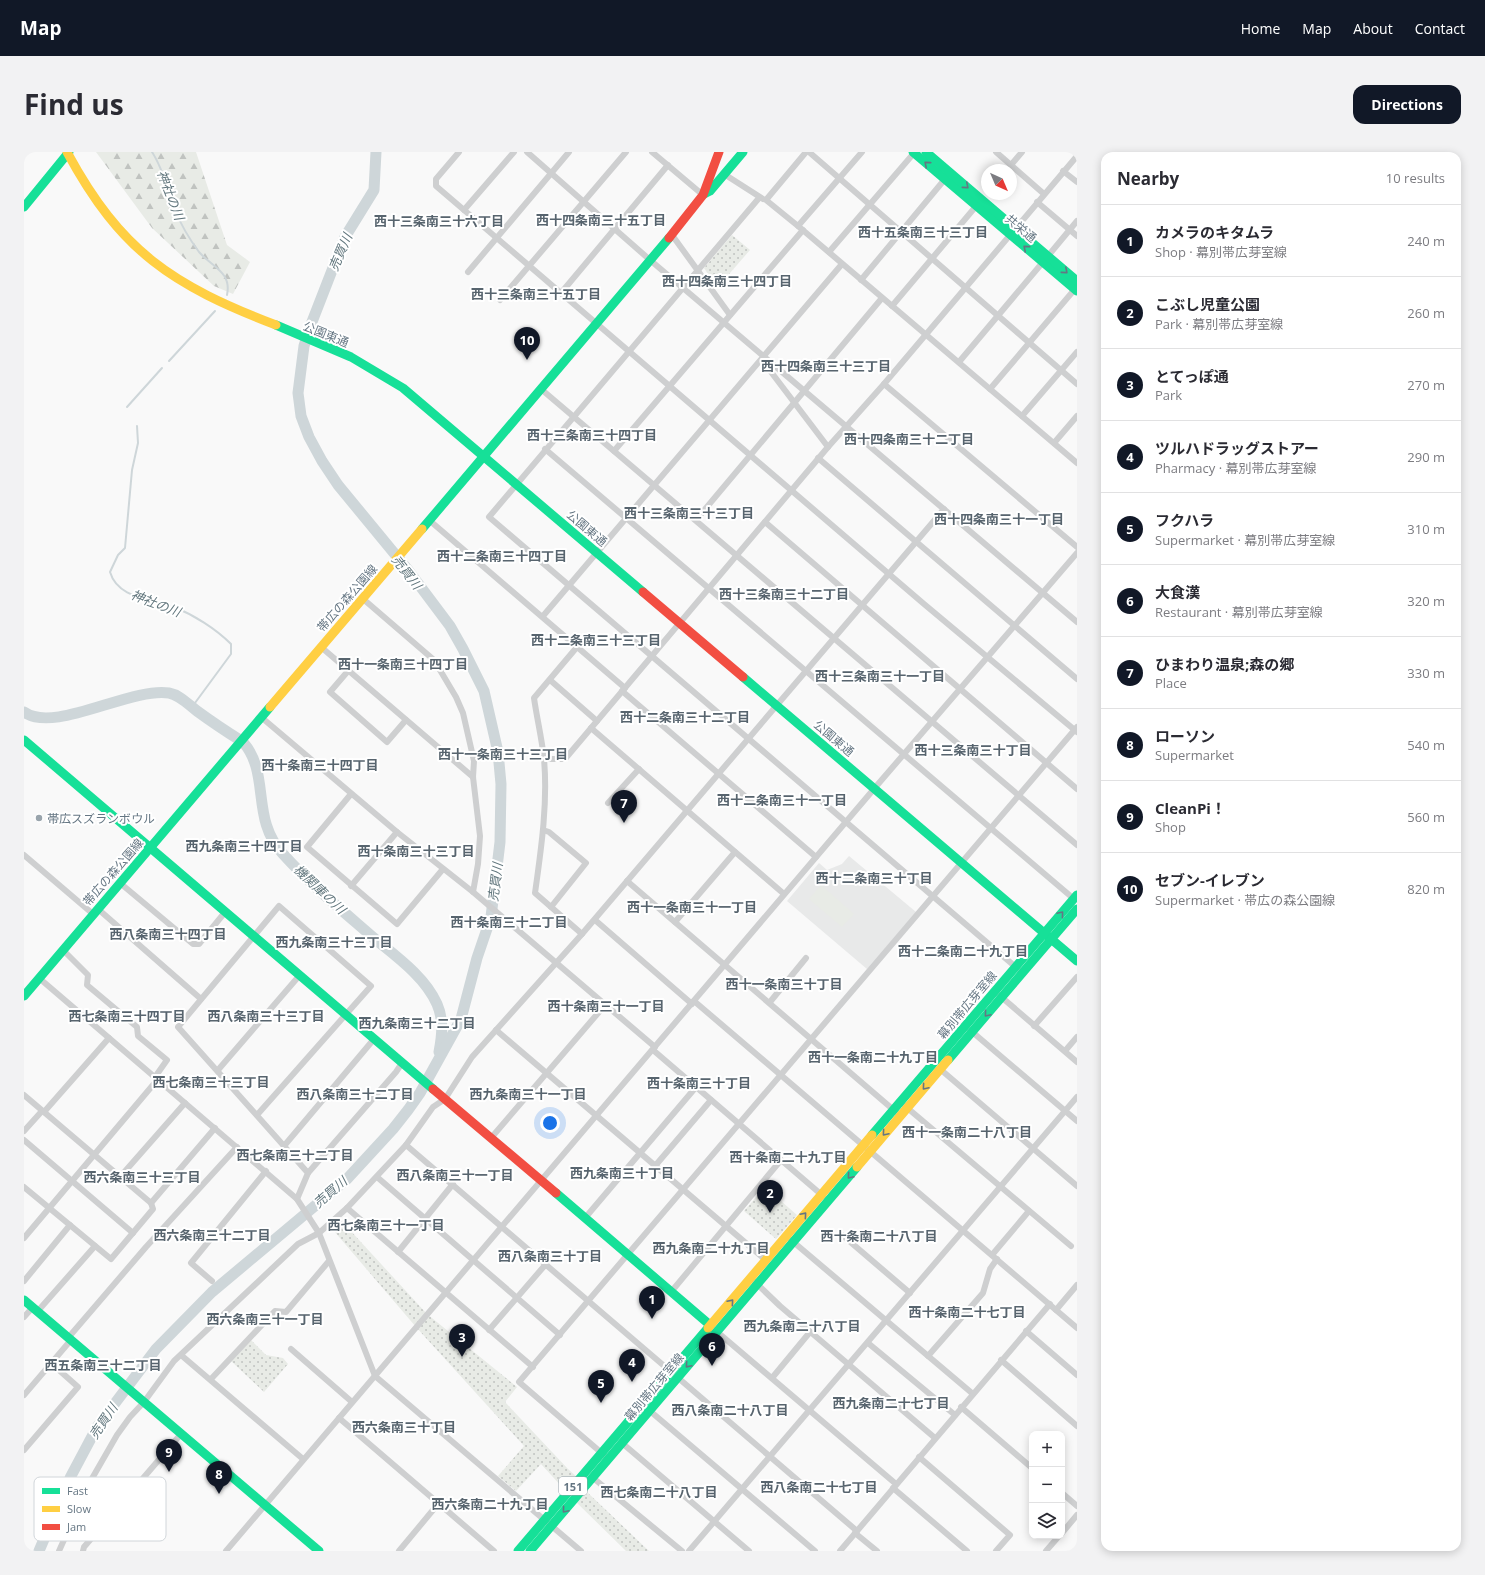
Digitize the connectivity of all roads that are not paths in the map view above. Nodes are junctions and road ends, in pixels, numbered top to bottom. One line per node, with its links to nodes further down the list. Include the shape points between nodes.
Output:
1 (459, 152): 37 (street, via 436,179 436,186)
2 (514, 152): 37 (street)
3 (527, 152): 23 (street)
4 (570, 152): 23 (street)
5 (626, 152): 32 (street)
6 (652, 152): 20 (street)
7 (719, 152): 29 (street, 帯広の森公園線)
8 (743, 152): 24 (street)
9 (806, 152): 31 (street)
10 (809, 152): 25 (street)
11 (862, 152): 25 (street)
12 (913, 152): 26 (street, 共栄通, one-way to 12); 34 (street)
13 (926, 152): 43 (street, 共栄通, one-way to 43)
14 (996, 152): 18 (street)
15 (1022, 152): 19 (street)
16 (68, 153): 36 (street); 91 (street, 公園東通, via 99,205 118,229 157,266 218,302 352,357 403,388)
17 (1077, 156): 22 (street)
18 (1010, 164)
19 (1012, 164)
20 (668, 165): 29 (street); 40 (street)
21 (1017, 170): 28 (street)
22 (1063, 171): 27 (street); 28 (street)
23 (551, 173): 32 (street); 46 (street)
24 (724, 174): 29 (street); 30 (street)
25 (839, 178): 34 (street); 39 (street)
26 (945, 179): 35 (street, 共栄通); 42 (street)
27 (1077, 182)
28 (1044, 194): 33 (street)
29 (703, 195): 44 (street, 帯広の森公園線)
30 (759, 198): 31 (street); 53 (street)
31 (766, 200): 39 (street)
32 (584, 202): 40 (street); 52 (street)
33 (1037, 202): 41 (street); 43 (street)
34 (870, 205): 42 (street); 47 (street)
35 (977, 206): 43 (street, 共栄通); 48 (street)
36 (24, 207)
37 (464, 210): 46 (street)
38 (1077, 221): 41 (street)
39 (800, 228): 47 (street); 63 (street)
40 (615, 229): 50 (street); 59 (street)
41 (1070, 230): 45 (street); 49 (street)
42 (902, 231): 48 (street); 55 (street)
43 (1013, 231): 49 (street, 共栄通); 58 (street)
44 (672, 235): 50 (street, 帯広の森公園線); 53 (street)
45 (1077, 236)
46 (496, 238): 52 (street); 54 (street)
47 (829, 252): 51 (street)
48 (933, 258): 58 (street); 62 (street)
49 (1045, 259): 57 (street, 共栄通); 64 (street)
50 (650, 260): 56 (street); 66 (street, 帯広の森公園線)
51 (842, 264): 55 (street); 71 (street)
52 (529, 266): 59 (street); 61 (street)
53 (698, 270): 56 (street); 63 (street)
54 (468, 272)
55 (861, 280): 60 (street)
56 (684, 286): 65 (street); 69 (street)
57 (1076, 287): 68 (street)
58 (965, 288): 64 (street); 67 (street)
59 (561, 292): 66 (street)
60 (882, 298): 62 (street); 79 (street)
61 (500, 300)
62 (892, 306): 67 (street)
63 (730, 315): 65 (street)
64 (998, 315): 68 (street); 72 (street)
65 (725, 322): 71 (street); 76 (street)
66 (597, 323): 69 (street); 77 (street, 帯広の森公園線)
67 (926, 334): 72 (street); 74 (street)
68 (1030, 343): 73 (street); 78 (street)
69 (629, 351): 76 (street); 81 (street)
70 (1077, 352): 73 (street)
71 (764, 358): 79 (street); 80 (street); 84 (street)
72 (959, 362): 78 (street)
73 (1062, 371): 75 (street); 82 (street)
74 (884, 384): 85 (street); 103 (street)
75 (1077, 384)
76 (670, 385): 84 (street); 89 (street)
77 (541, 389): 81 (street); 91 (street, 帯広の森公園線)
78 (990, 389): 82 (street)
79 (806, 390): 80 (street); 85 (street)
80 (794, 403): 87 (street); 90 (street)
81 (573, 415): 88 (street); 89 (street)
82 (1022, 416): 86 (street)
83 (1077, 416): 86 (street)
84 (710, 420): 90 (street); 95 (street)
85 (847, 425): 87 (street); 97 (street)
86 (1054, 443): 93 (street)
87 (828, 447): 92 (street)
88 (545, 449): 94 (street); 98 (street)
89 (614, 451): 95 (street)
90 (750, 454): 96 (street); 100 (street)
91 (483, 456): 94 (street, 公園東通); 99 (street, 帯広の森公園線)
92 (818, 458): 96 (street); 102 (street)
93 (1077, 463)
94 (516, 484): 104 (street, 公園東通); 110 (street, via 489,517)
95 (655, 486): 98 (street); 100 (street)
96 (792, 490): 101 (street); 109 (street)
97 (944, 509): 102 (street); 112 (street)
98 (626, 518): 104 (street); 111 (street)
99 (429, 520): 113 (street, 帯広の森公園線); 115 (street)
100 (696, 520): 106 (street)
101 (765, 522): 106 (street); 114 (street)
102 (917, 541): 109 (street); 118 (street)
103 (1077, 547)
104 (597, 552): 110 (street); 117 (street, 公園東通)
105 (1077, 553): 107 (street)
106 (737, 555): 111 (street); 119 (street)
107 (1071, 560): 108 (street); 112 (street)
108 (1077, 565)
109 (888, 573): 114 (street); 123 (street)
110 (569, 585): 115 (street); 122 (street)
111 (708, 588): 117 (street); 124 (street)
112 (1043, 592): 116 (street); 118 (street)
113 (362, 598): 120 (street, 帯広の森公園線); 144 (street, via 434,660 463,712 474,761)
114 (862, 605): 119 (street); 129 (street)
115 (543, 616): 121 (street)
116 (1077, 622)
117 (679, 623): 122 (street); 130 (street, 公園東通)
118 (1015, 626): 123 (street); 126 (street)
119 (834, 638): 124 (street); 134 (street)
120 (321, 647): 125 (street); 131 (street, 帯広の森公園線)
121 (577, 647): 127 (street); 128 (street)
122 (651, 656): 128 (street); 138 (street)
123 (988, 657): 129 (street); 136 (street)
124 (806, 670): 130 (street); 139 (street)
125 (348, 671): 132 (street); 132 (street, via 330,692 388,742)
126 (1077, 679)
127 (550, 680): 133 (street); 140 (street, via 534,698)
128 (623, 689): 133 (street); 143 (street)
129 (960, 689): 134 (street); 141 (street)
130 (776, 705): 138 (street); 145 (street, 公園東通)
131 (261, 717): 147 (street); 156 (street, 帯広の森公園線)
132 (406, 720): 144 (street)
133 (598, 721): 135 (street)
134 (932, 722): 139 (street); 148 (street)
135 (592, 728): 140 (street, via 565,759); 142 (street)
136 (1076, 730): 141 (street)
137 (24, 740): 156 (street)
138 (748, 740): 143 (street); 151 (street)
139 (904, 754): 145 (street); 152 (street)
140 (544, 759): 153 (street)
141 (1046, 762): 146 (street); 148 (street)
142 (638, 769): 149 (street); 150 (street)
143 (719, 774): 150 (street); 159 (street)
144 (473, 777): 165 (street, via 480,836)
145 (874, 788): 151 (street); 160 (street, 公園東通)
146 (1077, 789)
147 (351, 794): 154 (street); 164 (street, via 307,847)
148 (1019, 795): 152 (street); 155 (street)
149 (608, 803)
150 (687, 810): 157 (street); 162 (street)
151 (846, 822): 159 (street); 168 (street)
152 (991, 829): 160 (street); 167 (street)
153 (543, 830): 169 (street, via 535,893); 169 (street, via 549,832 586,863)
154 (397, 832): 161 (street); 164 (street)
155 (1077, 845)
156 (150, 848): 163 (street, 帯広の森公園線); 172 (street)
157 (735, 852): 166 (street); 174 (street)
158 (24, 855): 171 (street)
159 (816, 857): 166 (street)
160 (962, 863): 168 (street); 177 (street, 公園東通)
161 (443, 869): 164 (street, via 397,924); 165 (street)
162 (627, 881): 173 (street); 174 (street)
163 (120, 883): 171 (street, 帯広の森公園線); 172 (street, via 193,944 199,944)
164 (351, 886)
165 (474, 893): 181 (street)
166 (784, 894): 182 (street)
167 (1075, 896): 177 (street, 幕別帯広芽室線 / 151, one-way to 167)
168 (933, 898): 183 (street); 200 (street)
169 (551, 907): 175 (street)
170 (1077, 909): 177 (street, 幕別帯広芽室線 / 151)
171 (96, 911): 178 (street, 帯広の森公園線); 189 (street)
172 (226, 911): 176 (street)
173 (595, 920): 175 (street); 190 (street)
174 (675, 922): 182 (street)
175 (582, 934): 181 (street)
176 (254, 935): 184 (street); 189 (street); 193 (street, via 279,906 371,986)
177 (1048, 936): 180 (street, 公園東通); 183 (street, 幕別帯広芽室線 / 151)
178 (63, 950): 186 (street, 帯広の森公園線); 209 (street, via 88,975 87,985 137,1027 138,1036 167,1060)
179 (806, 958): 191 (street)
180 (1077, 961)
181 (556, 963): 192 (street); 196 (street)
182 (725, 964): 190 (street); 191 (street)
183 (1018, 970): 187 (street, 幕別帯広芽室線 / 151)
184 (299, 976): 193 (street); 206 (street)
185 (1077, 976): 194 (street)
186 (39, 978): 188 (street, 帯広の森公園線); 198 (street)
187 (998, 994): 194 (street); 195 (street, 幕別帯広芽室線 / 151)
188 (24, 996)
189 (201, 999): 206 (street, via 178,1027)
190 (693, 1002): 201 (street); 208 (street)
191 (770, 1002): 200 (street)
192 (605, 1005): 201 (street); 207 (street)
193 (345, 1014): 199 (street); 220 (street)
194 (1034, 1026): 202 (street)
195 (969, 1029): 205 (street, 幕別帯広芽室線 / 151); 216 (street, 幕別帯広芽室線 / 151); 217 (street)
196 (496, 1030): 207 (street); 212 (street)
197 (1077, 1037): 202 (street)
198 (109, 1038): 209 (street); 218 (street)
199 (374, 1039): 204 (street); 229 (street)
200 (812, 1039): 208 (street); 219 (street)
201 (654, 1048): 210 (street); 221 (street)
202 (1065, 1051): 203 (street)
203 (1077, 1062)
204 (405, 1065): 212 (street); 238 (street, via 396,1072)
205 (940, 1069): 216 (street, 幕別帯広芽室線 / 151, one-way to 216); 232 (street)
206 (218, 1070): 220 (street)
207 (548, 1073): 221 (street); 226 (street)
208 (780, 1075): 223 (street); 231 (street)
209 (157, 1078): 215 (street); 234 (street)
210 (696, 1087): 214 (street); 233 (street)
211 (24, 1095): 218 (street)
212 (442, 1096): 226 (street); 228 (street)
213 (1077, 1097): 217 (street)
214 (711, 1100): 223 (street); 236 (street)
215 (185, 1103): 224 (street); 239 (street)
216 (904, 1105): 219 (street, 幕別帯広芽室線 / 151); 244 (street)
217 (1066, 1111): 222 (street); 232 (street)
218 (43, 1112): 225 (street); 234 (street)
219 (897, 1113): 231 (street, 幕別帯広芽室線 / 151)
220 (257, 1115): 229 (street)
221 (596, 1115): 233 (street); 242 (street)
222 (1077, 1121)
223 (739, 1124): 235 (street); 247 (street)
224 (215, 1128): 230 (street); 250 (street)
225 (24, 1131)
226 (491, 1138): 242 (street)
227 (24, 1140): 241 (street)
228 (406, 1145): 240 (street); 243 (street)
229 (284, 1146): 238 (street)
230 (237, 1147): 237 (street); 295 (street, via 146,1247)
231 (867, 1148): 248 (street, 幕別帯広芽室線 / 151); 259 (street)
232 (1034, 1148): 244 (street); 245 (street)
233 (640, 1154): 236 (street); 254 (street)
234 (94, 1155): 239 (street); 241 (street)
235 (781, 1160): 248 (street); 258 (street)
236 (655, 1166): 247 (street)
237 (266, 1171): 249 (street); 275 (street, via 192,1264)
238 (308, 1173): 249 (street)
239 (120, 1177): 250 (street)
240 (376, 1177): 252 (street); 255 (street)
241 (72, 1181): 251 (street); 261 (street)
242 (540, 1181): 254 (street); 257 (street)
243 (453, 1184): 255 (street); 257 (street)
244 (1001, 1186): 253 (street); 259 (street)
245 (1077, 1186)
246 (24, 1187): 251 (street)
247 (682, 1190): 258 (street); 268 (street)
248 (825, 1197): 264 (street, 幕別帯広芽室線 / 151)
249 (298, 1200): 260 (street)
250 (151, 1203): 261 (street, via 153,1209)
251 (50, 1208): 256 (street); 263 (street)
252 (347, 1208): 260 (street); 267 (street)
253 (1029, 1211): 266 (street); 269 (street)
254 (585, 1218): 268 (street)
255 (425, 1219): 267 (street); 270 (street)
256 (70, 1226): 265 (street); 274 (street)
257 (502, 1226): 270 (street); 273 (street)
258 (726, 1226): 272 (street); 279 (street)
259 (963, 1230): 269 (street); 280 (street)
260 (318, 1231): 271 (street); 298 (street, via 298,1244)
261 (133, 1233): 265 (street, via 110,1259)
262 (841, 1234): 280 (street)
263 (24, 1238)
264 (790, 1239): 272 (street, 幕別帯広芽室線 / 151); 288 (street)
265 (95, 1246): 285 (street)
266 (1071, 1246)
267 (398, 1252): 278 (street)
268 (628, 1255): 279 (street); 283 (street)
269 (994, 1257): 284 (street); 299 (street, via 983,1293)
270 (473, 1260): 278 (street); 281 (street)
271 (329, 1261): 306 (street); 308 (street, via 286,1312 275,1311)
272 (769, 1263): 276 (street, 幕別帯広芽室線 / 151)
273 (546, 1264): 281 (street); 283 (street)
274 (24, 1281)
275 (212, 1281)
276 (754, 1281): 290 (street, 幕別帯広芽室線 / 151); 293 (street)
277 (1077, 1285): 286 (street)
278 (446, 1292): 291 (street); 306 (street)
279 (671, 1292): 290 (street)
280 (910, 1293): 288 (street)
281 (517, 1298): 291 (street); 294 (street)
282 (24, 1300): 285 (street)
283 (589, 1301): 294 (street); 304 (street)
284 (1050, 1304): 286 (street); 292 (street)
285 (35, 1309): 287 (street); 295 (street)
286 (1056, 1310): 289 (street)
287 (24, 1317)
288 (888, 1320): 296 (street); 299 (street)
289 (1077, 1328)
290 (714, 1329): 304 (street, 幕別帯広芽室線 / 151); 307 (street)
291 (489, 1330): 303 (street)
292 (1026, 1331): 300 (street); 305 (street)
293 (810, 1332): 302 (street); 307 (street)
294 (560, 1335): 303 (street)
295 (70, 1339): 301 (street); 311 (street)
296 (868, 1343): 302 (street); 316 (street)
297 (291, 1349): 312 (street)
298 (181, 1355): 308 (street); 311 (street)
299 (928, 1356): 309 (street)
300 (1001, 1360): 309 (street); 318 (street)
301 (51, 1363): 310 (street); 322 (street, via 78,1387)
302 (850, 1365): 314 (street); 320 (street)
303 (533, 1367): 323 (street, via 519,1382)
304 (675, 1374): 315 (street, 幕別帯広芽室線 / 151); 323 (street, 幕別帯広芽室線 / 151); 324 (street)
305 (1077, 1375)
306 (375, 1376): 312 (street); 339 (street)
307 (772, 1378): 314 (street)
308 (211, 1379): 326 (street)
309 (972, 1394): 313 (street)
310 (24, 1395)
311 (143, 1401): 319 (street); 328 (street, via 117,1435)
312 (352, 1402): 317 (street)
313 (961, 1407): 316 (street); 327 (street)
314 (810, 1410): 324 (street); 331 (street)
315 (650, 1411): 321 (street, 幕別帯広芽室線 / 151); 332 (street)
316 (955, 1415): 320 (street)
317 (339, 1418): 326 (street); 335 (street)
318 (1077, 1426)
319 (181, 1434): 329 (street); 334 (street)
320 (935, 1438): 325 (street)
321 (622, 1443): 323 (street, 幕別帯広芽室線 / 151); 338 (street)
322 (24, 1450)
323 (605, 1456): 330 (street, 幕別帯広芽室線 / 151); 339 (street, 幕別帯広芽室線 / 151)
324 (771, 1456): 332 (street); 341 (street)
325 (919, 1457): 331 (street); 361 (street, via 1010,1535)
326 (303, 1459): 334 (street)
327 (1031, 1467)
328 (93, 1477)
329 (144, 1477)
330 (592, 1477): 339 (street, 幕別帯広芽室線 / 151, one-way to 339); 354 (street)
331 (894, 1486): 341 (street); 360 (street)
332 (742, 1489): 338 (street); 357 (street)
333 (1065, 1496): 336 (street)
334 (265, 1504): 347 (street); 348 (street)
335 (438, 1504): 349 (street); 350 (street)
336 (1077, 1506)
337 (1077, 1515): 340 (street)
338 (714, 1521): 355 (street); 356 (street)
339 (548, 1523): 351 (street, 幕別帯広芽室線 / 151); 352 (street, 幕別帯広芽室線 / 151); 353 (street)
340 (1065, 1529)
341 (856, 1532): 358 (street); 359 (street)
342 (1056, 1539): 362 (street)
343 (63, 1541): 345 (street)
344 (89, 1541): 346 (street)
345 (59, 1551)
346 (83, 1551)
347 (226, 1551)
348 (319, 1551)
349 (399, 1551)
350 (494, 1551)
351 (518, 1551)
352 (530, 1551)
353 (581, 1551)
354 (682, 1551)
355 (689, 1551)
356 (749, 1551)
357 (815, 1551)
358 (840, 1551)
359 (877, 1551)
360 (967, 1551)
361 (996, 1551)
362 (1046, 1551)

